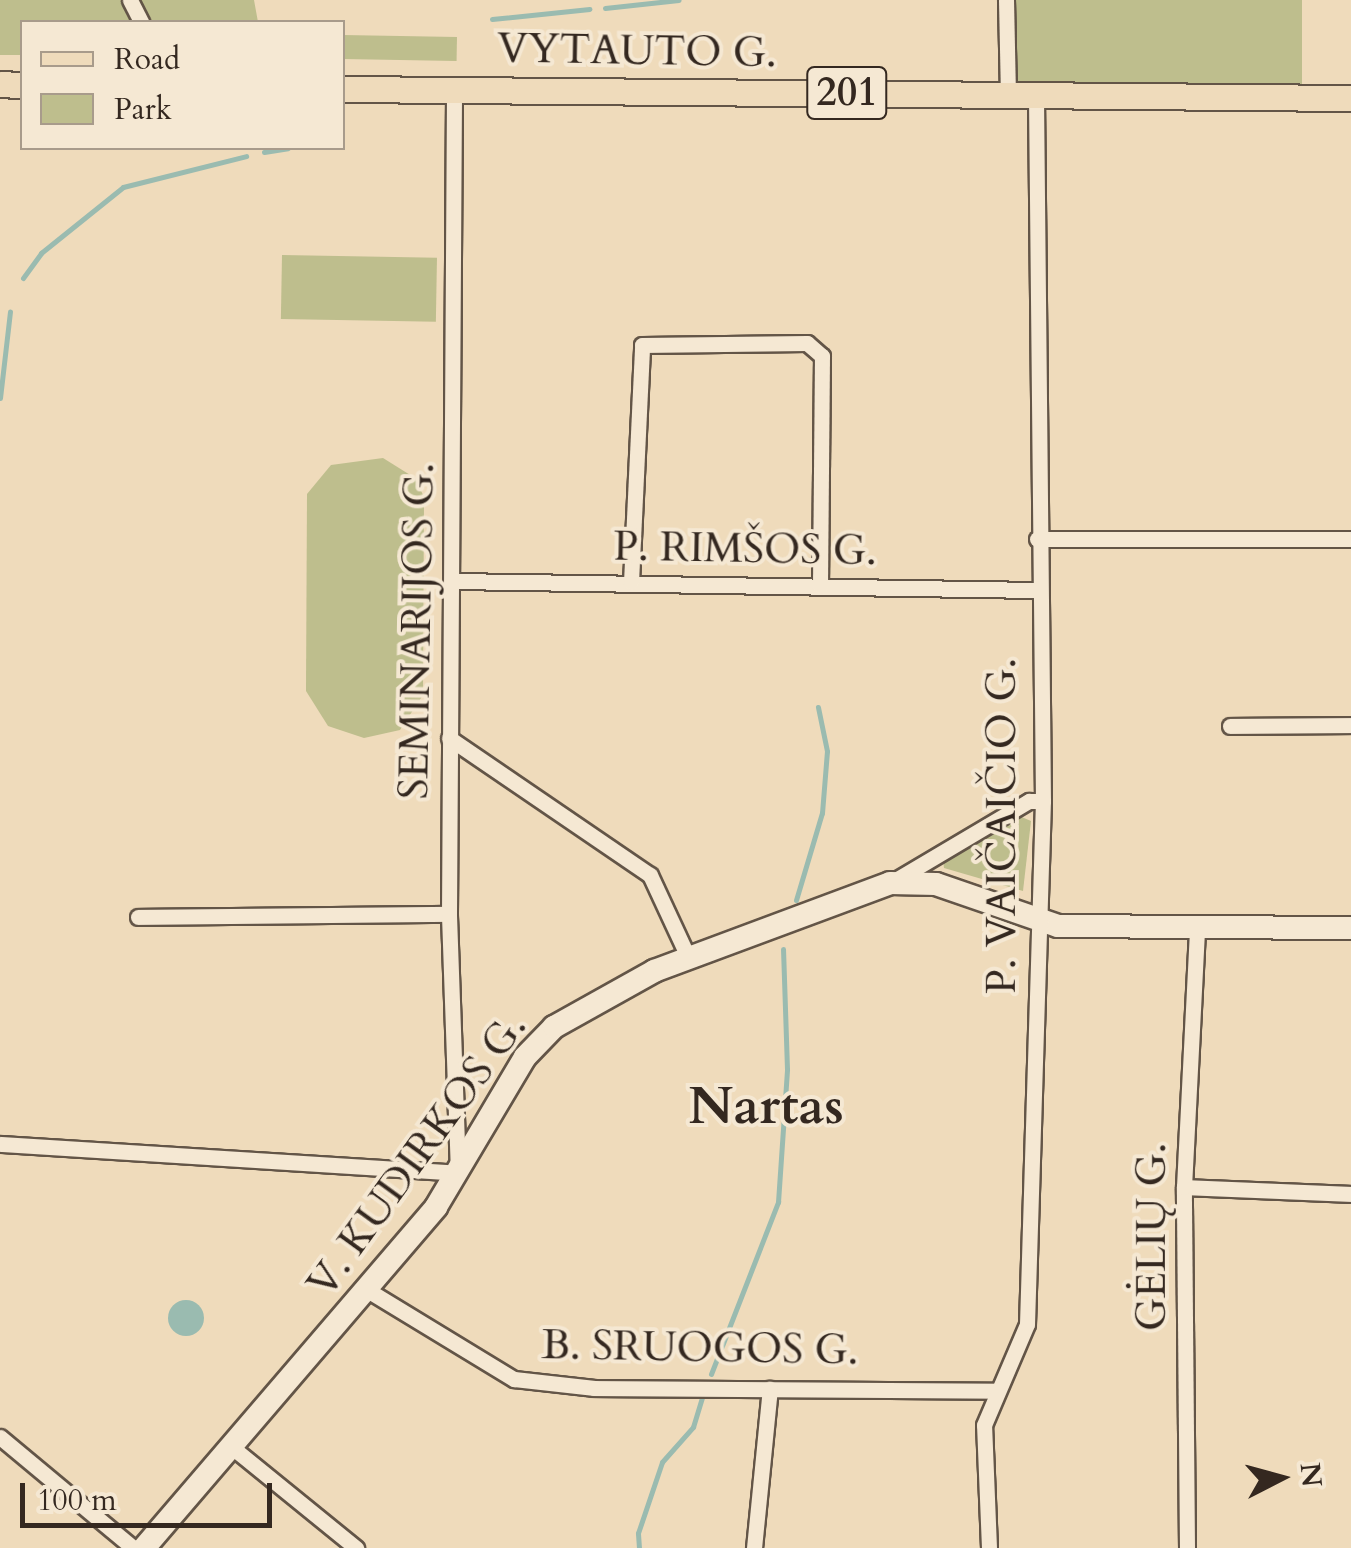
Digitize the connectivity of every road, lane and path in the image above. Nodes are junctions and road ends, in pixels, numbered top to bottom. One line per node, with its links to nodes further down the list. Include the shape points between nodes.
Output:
1 (1006, 0): 4 (street)
2 (345, 89): 3 (main road, VYTAUTO G. / 201)
3 (454, 90): 4 (main road, VYTAUTO G. / 201); 9 (street, SEMINARIJOS G.)
4 (1008, 94): 5 (main road, VYTAUTO G. / 201)
5 (1036, 96): 6 (main road, VYTAUTO G. / 201); 7 (street, P. VAIČAIČIO G.)
6 (1351, 98)
7 (1038, 539): 8 (street); 12 (street, P. VAIČAIČIO G.)
8 (1351, 539)
9 (452, 582): 10 (street, P. RIMŠOS G.); 15 (street, SEMINARIJOS G.)
10 (630, 582): 11 (street, P. RIMŠOS G.); 11 (street, via 642,345 806,344 822,356)
11 (820, 586): 12 (street, P. RIMŠOS G.)
12 (1037, 590): 16 (street, P. VAIČAIČIO G.)
13 (1351, 725): 14 (street)
14 (1230, 726)
15 (449, 738): 20 (street, SEMINARIJOS G.); 25 (street, via 650,876)
16 (1043, 801): 17 (street, via 1029,802); 22 (street, P. VAIČAIČIO G.)
17 (935, 856): 18 (street); 19 (street)
18 (890, 883): 19 (main road, V. KUDIRKOS G.); 25 (main road, V. KUDIRKOS G.)
19 (936, 884): 22 (main road, V. KUDIRKOS G.)
20 (449, 914): 21 (street); 27 (street, SEMINARIJOS G.)
21 (138, 916)
22 (1039, 920): 23 (main road, V. KUDIRKOS G., via 1058,926); 32 (street, P. VAIČAIČIO G., via 1028,1324)
23 (1197, 928): 24 (main road, V. KUDIRKOS G.); 28 (street, GĖLIŲ G.)
24 (1351, 928)
25 (688, 957): 27 (main road, V. KUDIRKOS G., via 554,1027 526,1058)
26 (0, 1144): 27 (street)
27 (458, 1172): 30 (main road, V. KUDIRKOS G.)
28 (1184, 1187): 29 (street); 40 (street, GĖLIŲ G.)
29 (1351, 1194)
30 (369, 1292): 31 (street, B. SRUOGOS G., via 514,1379 594,1388); 34 (main road, V. KUDIRKOS G.)
31 (770, 1389): 32 (street, B. SRUOGOS G.); 38 (street)
32 (994, 1391): 39 (street, P. VAIČAIČIO G., via 984,1425)
33 (0, 1438): 35 (street)
34 (232, 1448): 36 (main road, V. KUDIRKOS G.); 37 (street)
35 (132, 1548)
36 (144, 1548)
37 (356, 1548)
38 (754, 1548)
39 (988, 1548)
40 (1187, 1548)

